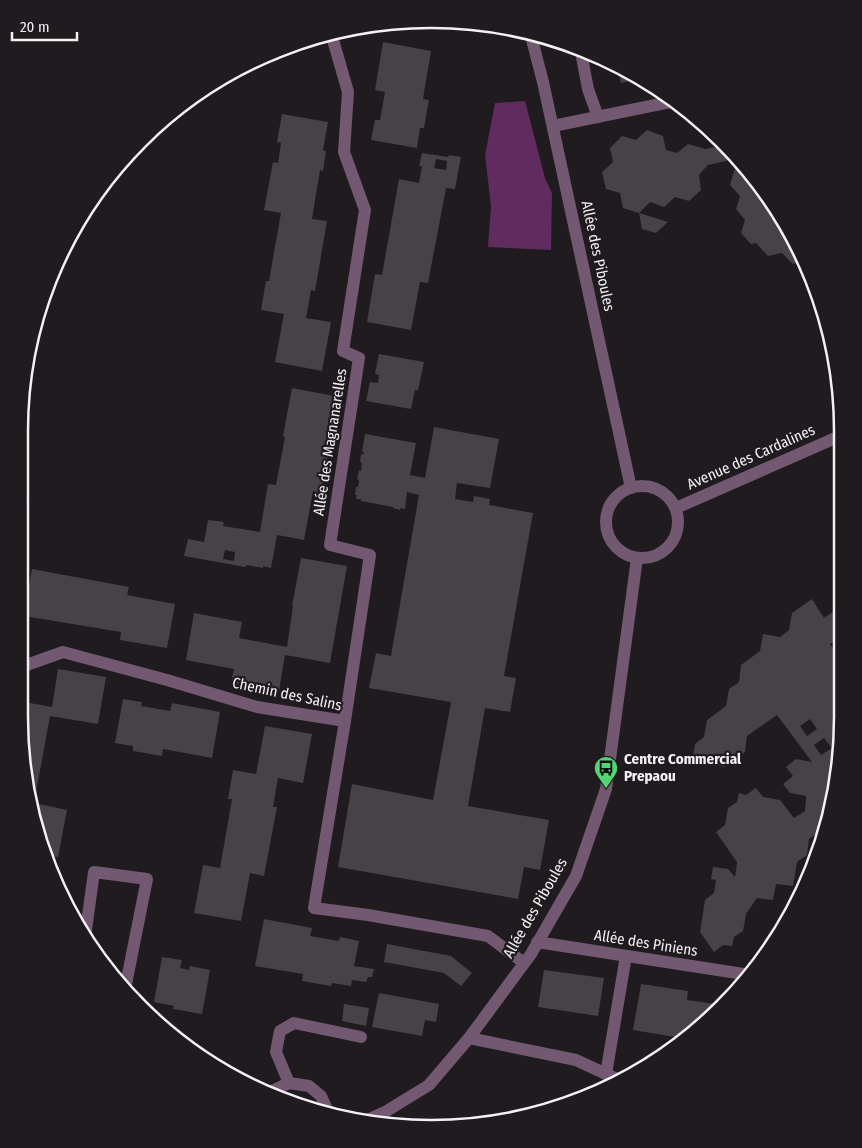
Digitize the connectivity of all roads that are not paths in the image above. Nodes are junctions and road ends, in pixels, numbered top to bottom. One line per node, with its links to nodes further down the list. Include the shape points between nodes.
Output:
1 (333, 40): 12 (street, Allée des Magnanarelles, via 348,92 344,152 365,210 343,351 359,358 330,545 370,555)
2 (532, 40): 6 (street, Allée des Piboules)
3 (582, 57): 5 (street)
4 (665, 103): 5 (street)
5 (598, 117): 6 (street)
6 (553, 126): 8 (street, Allée des Piboules)
7 (834, 439): 9 (street, Avenue des Cardalines)
8 (631, 488): 9 (street, via 652,487 670,499); 10 (street, via 612,502 606,525 616,547)
9 (676, 508): 10 (street, via 678,530 674,540 658,554)
10 (637, 558): 14 (street, Allée des Piboules, via 606,789 576,876)
11 (28, 664): 12 (street, Chemin des Salins, via 63,652 258,706)
12 (345, 721): 16 (street, Chemin des Salins, via 314,908 488,936)
13 (87, 926): 18 (street, via 94,872 147,879)
14 (537, 942): 15 (street, Allée des Piniens); 16 (street, Allée des Piboules)
15 (626, 956): 17 (street, Allée des Piniens); 21 (street)
16 (524, 963): 20 (street, Allée des Piboules)
17 (742, 974)
18 (127, 981)
19 (361, 1037): 23 (street, via 294,1024 280,1031 276,1052)
20 (469, 1038): 21 (street, via 576,1060); 26 (street, Allée des Piboules, via 429,1085)
21 (606, 1074): 22 (street)
22 (613, 1077)
23 (289, 1084): 24 (street); 25 (street, via 309,1086 321,1096)
24 (276, 1090)
25 (326, 1107)
26 (375, 1117)

